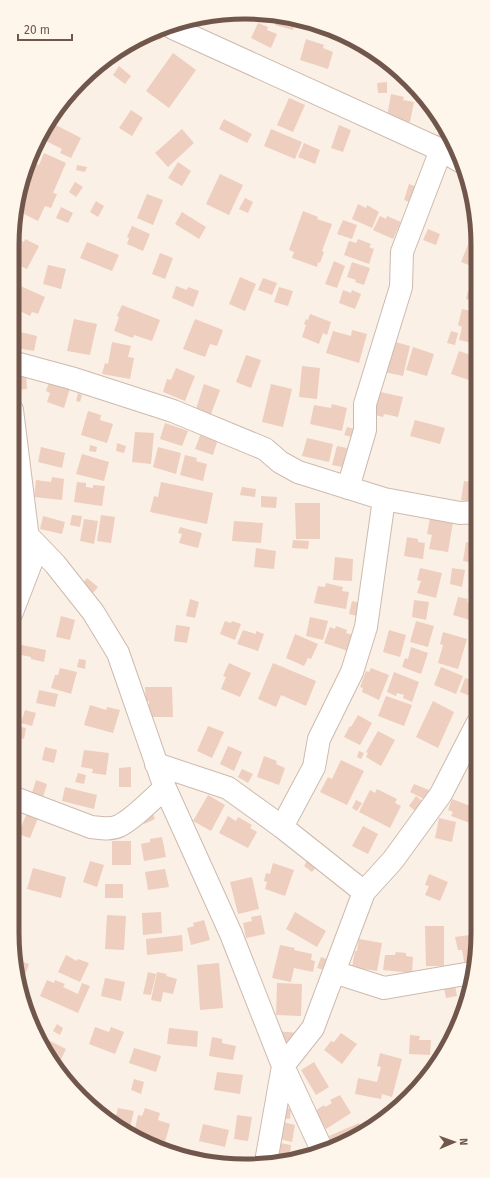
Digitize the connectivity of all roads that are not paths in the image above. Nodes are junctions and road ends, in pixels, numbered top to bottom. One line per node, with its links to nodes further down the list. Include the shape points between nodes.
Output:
1 (176, 30): 2 (street)
2 (441, 150): 3 (street); 5 (street, via 402,252 401,287 366,404 365,430)
3 (453, 157)
4 (19, 364): 5 (street, via 173,411 265,449 280,462 298,472)
5 (348, 488): 6 (street)
6 (384, 499): 7 (street, via 460,513); 15 (street, via 366,627 357,657 320,739 314,767)
7 (471, 512)
8 (19, 515): 9 (street)
9 (20, 530): 10 (street, via 31,563); 12 (street, via 55,564 103,626 118,653)
10 (19, 594)
11 (471, 736): 16 (street, via 441,794 393,860)
12 (156, 764): 13 (street); 15 (street, via 228,788)
13 (165, 788): 14 (street, via 130,819 119,826 105,829 91,827); 19 (street, via 231,934)
14 (19, 800)
15 (282, 827): 16 (street)
16 (364, 892): 17 (street)
17 (334, 972): 18 (street, via 384,988); 19 (street, via 313,1028)
18 (467, 974)
19 (283, 1066): 20 (street); 21 (street)
20 (320, 1146)
21 (267, 1158)

